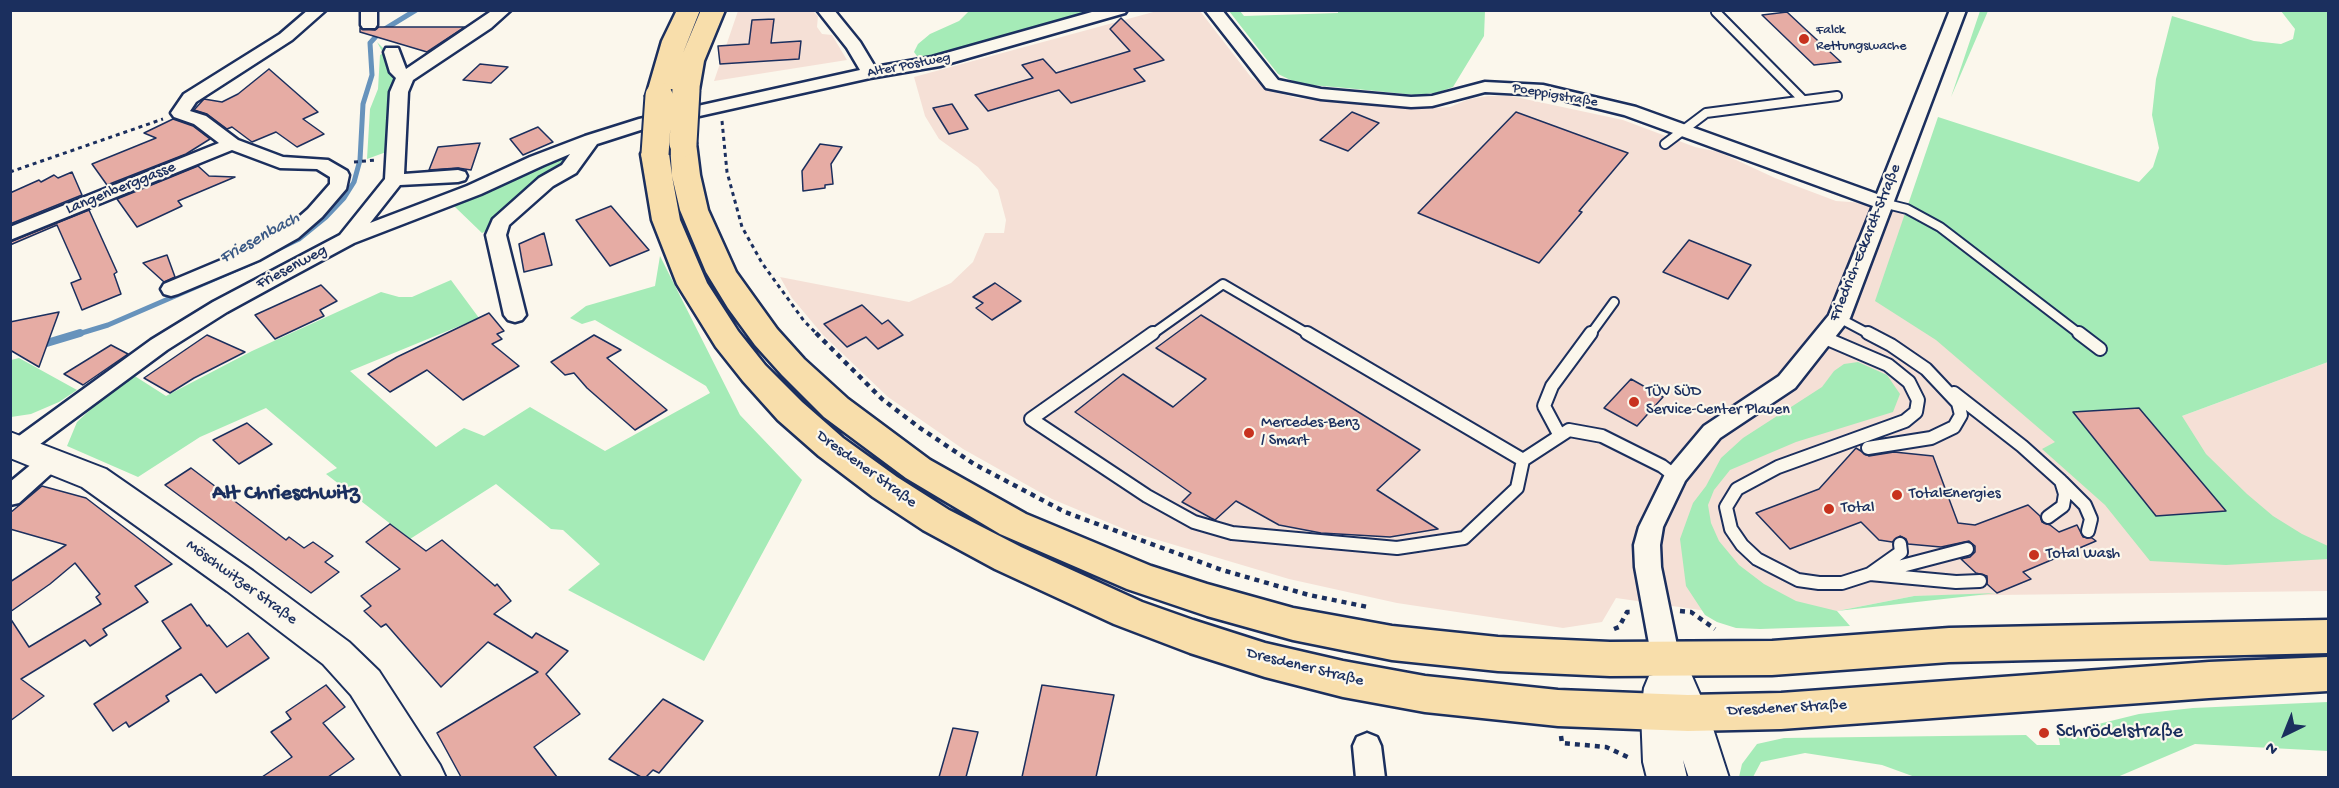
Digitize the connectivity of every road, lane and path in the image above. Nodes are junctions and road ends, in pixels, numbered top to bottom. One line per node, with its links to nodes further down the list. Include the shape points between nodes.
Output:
1 (318, 10): 17 (street, via 286,37 190,98)
2 (503, 10): 12 (street)
3 (689, 10): 22 (main road, Dresdener Straße, bridge, via 674,41 655,123)
4 (713, 10): 14 (main road, via 692,61)
5 (825, 10): 11 (street)
6 (1119, 10): 11 (street, Alter Postweg, via 986,49)
7 (1213, 10): 18 (street, Poeppigstraße, via 1272,84 1411,102 1432,101 1485,87 1517,87 1580,98)
8 (1958, 10): 28 (street, Friedrich-Eckardt-Straße)
9 (1716, 12): 15 (lane)
10 (392, 52): 12 (street, via 399,72)
11 (870, 73): 16 (street, Alter Postweg)
12 (405, 77): 27 (street, via 399,92)
13 (1837, 96): 15 (lane)
14 (690, 100): 16 (street, Alter Postweg); 19 (street, Friesenweg); 22 (main road, bridge)
15 (1803, 100): 18 (lane, via 1706,112)
16 (720, 105): 29 (path, via 727,172)
17 (180, 113): 20 (street, via 217,130); 25 (path)
18 (1683, 129): 21 (lane); 28 (street, Poeppigstraße)
19 (591, 140): 31 (street, Friesenweg); 34 (street, via 569,169 546,182 500,223 496,235)
20 (232, 144): 30 (street, Langenberggasse); 32 (street, via 280,162 321,164 340,175 339,185 291,234)
21 (1665, 144)
22 (669, 148): 54 (main road, via 686,175 694,210 708,244 739,301 793,368 884,445 956,493 1013,524 1140,578 1293,624 1392,643 1498,654); 56 (main road, Dresdener Straße, via 666,220 692,284 727,339 790,411 831,447 936,520 1128,613 1264,660 1425,694 1558,708)
23 (377, 160): 24 (path)
24 (347, 162)
25 (10, 172)
26 (458, 176): 27 (street)
27 (394, 180): 31 (street)
28 (1883, 203): 35 (street, Friedrich-Eckardt-Straße); 37 (lane, via 1907,209 1940,227)
29 (742, 227)
30 (10, 234)
31 (347, 239): 40 (street, Friesenweg, via 159,345)
32 (171, 289)
33 (1614, 302): 39 (lane, via 1552,386 1544,406)
34 (515, 315)
35 (1839, 318): 36 (street, Friedrich-Eckardt-Straße); 38 (lane, via 1901,351)
36 (1825, 338): 44 (street, Friedrich-Eckardt-Straße, via 1787,382 1712,432); 51 (lane, via 1888,365 1909,382 1918,400 1916,412 1905,421 1778,467 1737,489 1726,507 1731,529 1742,545 1776,571 1819,584 1842,583)
37 (2100, 349)
38 (1943, 385): 41 (lane, via 1958,404 1961,415 1954,427 1931,438); 45 (lane)
39 (1560, 436): 43 (lane); 44 (lane, via 1569,430 1602,436)
40 (15, 445): 42 (main road, Möschwitzer Straße)
41 (1868, 448)
42 (52, 459): 46 (street); 60 (main road, Möschwitzer Straße, via 94,477 336,653 365,683)
43 (1524, 460): 43 (lane, via 1223,284 1031,419 1147,496 1194,522 1232,532 1339,544 1397,548 1464,538 1517,488)
44 (1675, 476): 54 (street, Friedrich-Eckardt-Straße, via 1651,527 1647,545)
45 (2061, 481): 47 (lane, via 2063,506); 48 (lane, via 2085,505 2091,519)
46 (10, 496)
47 (2048, 517)
48 (2088, 531)
49 (1900, 544): 51 (lane, via 1901,552)
50 (1967, 549): 51 (lane)
51 (1870, 574): 52 (lane)
52 (1980, 581)
53 (2328, 637): 54 (main road, via 1949,645 1772,658)
54 (1666, 660): 56 (main road)
55 (2328, 674): 56 (main road, Dresdener Straße, via 1781,711)
56 (1675, 712): 59 (main road, via 1664,762); 62 (main road)
57 (1562, 743): 59 (path, via 1606,747)
58 (1367, 746): 61 (street)
59 (1651, 769)
60 (426, 777)
61 (1371, 777)
62 (1709, 777)

